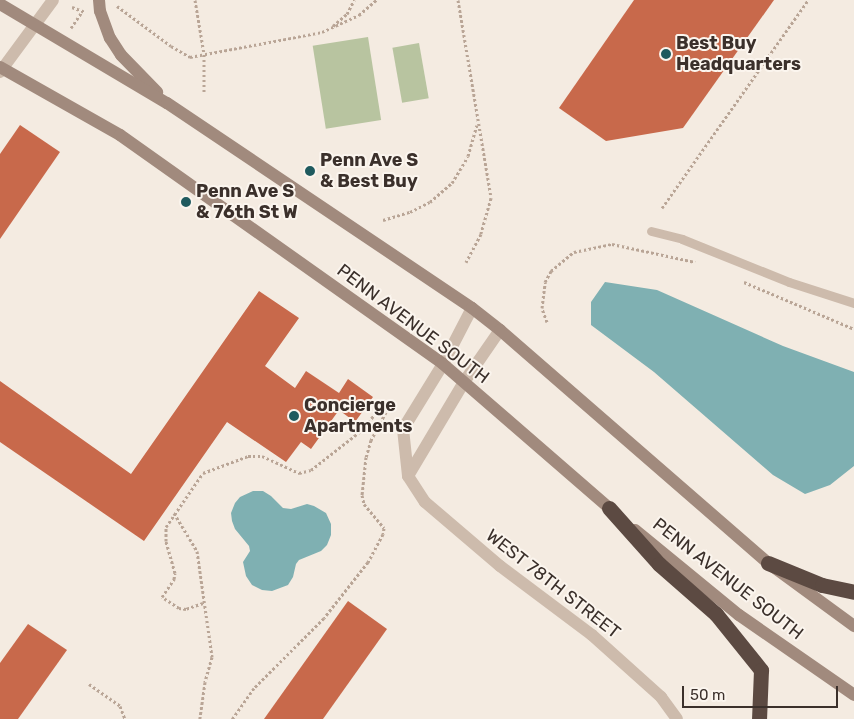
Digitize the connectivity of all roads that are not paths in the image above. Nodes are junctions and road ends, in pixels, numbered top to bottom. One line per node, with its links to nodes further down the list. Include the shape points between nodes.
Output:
1 (53, 0): 4 (street)
2 (99, 0): 6 (main road, via 110,38)
3 (0, 4): 4 (main road, PENN AVENUE SOUTH)
4 (35, 25): 5 (street); 6 (main road, PENN AVENUE SOUTH)
5 (1, 69): 11 (main road, PENN AVENUE SOUTH, via 120,135)
6 (167, 103): 9 (main road, PENN AVENUE SOUTH)
7 (651, 231): 8 (lane, via 682,239 789,282)
8 (854, 303)
9 (472, 308): 10 (main road, PENN AVENUE SOUTH); 11 (street, WEST 78TH STREET)
10 (500, 330): 12 (street); 15 (main road, PENN AVENUE SOUTH)
11 (443, 364): 12 (main road, PENN AVENUE SOUTH); 13 (street, WEST 78TH STREET, via 403,429)
12 (464, 382): 13 (street); 14 (main road, PENN AVENUE SOUTH)
13 (408, 476): 19 (street, WEST 78TH STREET, via 425,502 500,566 592,635 661,697)
14 (609, 508): 18 (main road, PENN AVENUE SOUTH, via 739,615); 20 (highway, via 659,564 716,614 761,670)
15 (768, 563): 16 (highway, via 822,585); 17 (main road, PENN AVENUE SOUTH)
16 (854, 592)
17 (854, 626)
18 (854, 696)
19 (677, 719)
20 (759, 719)

